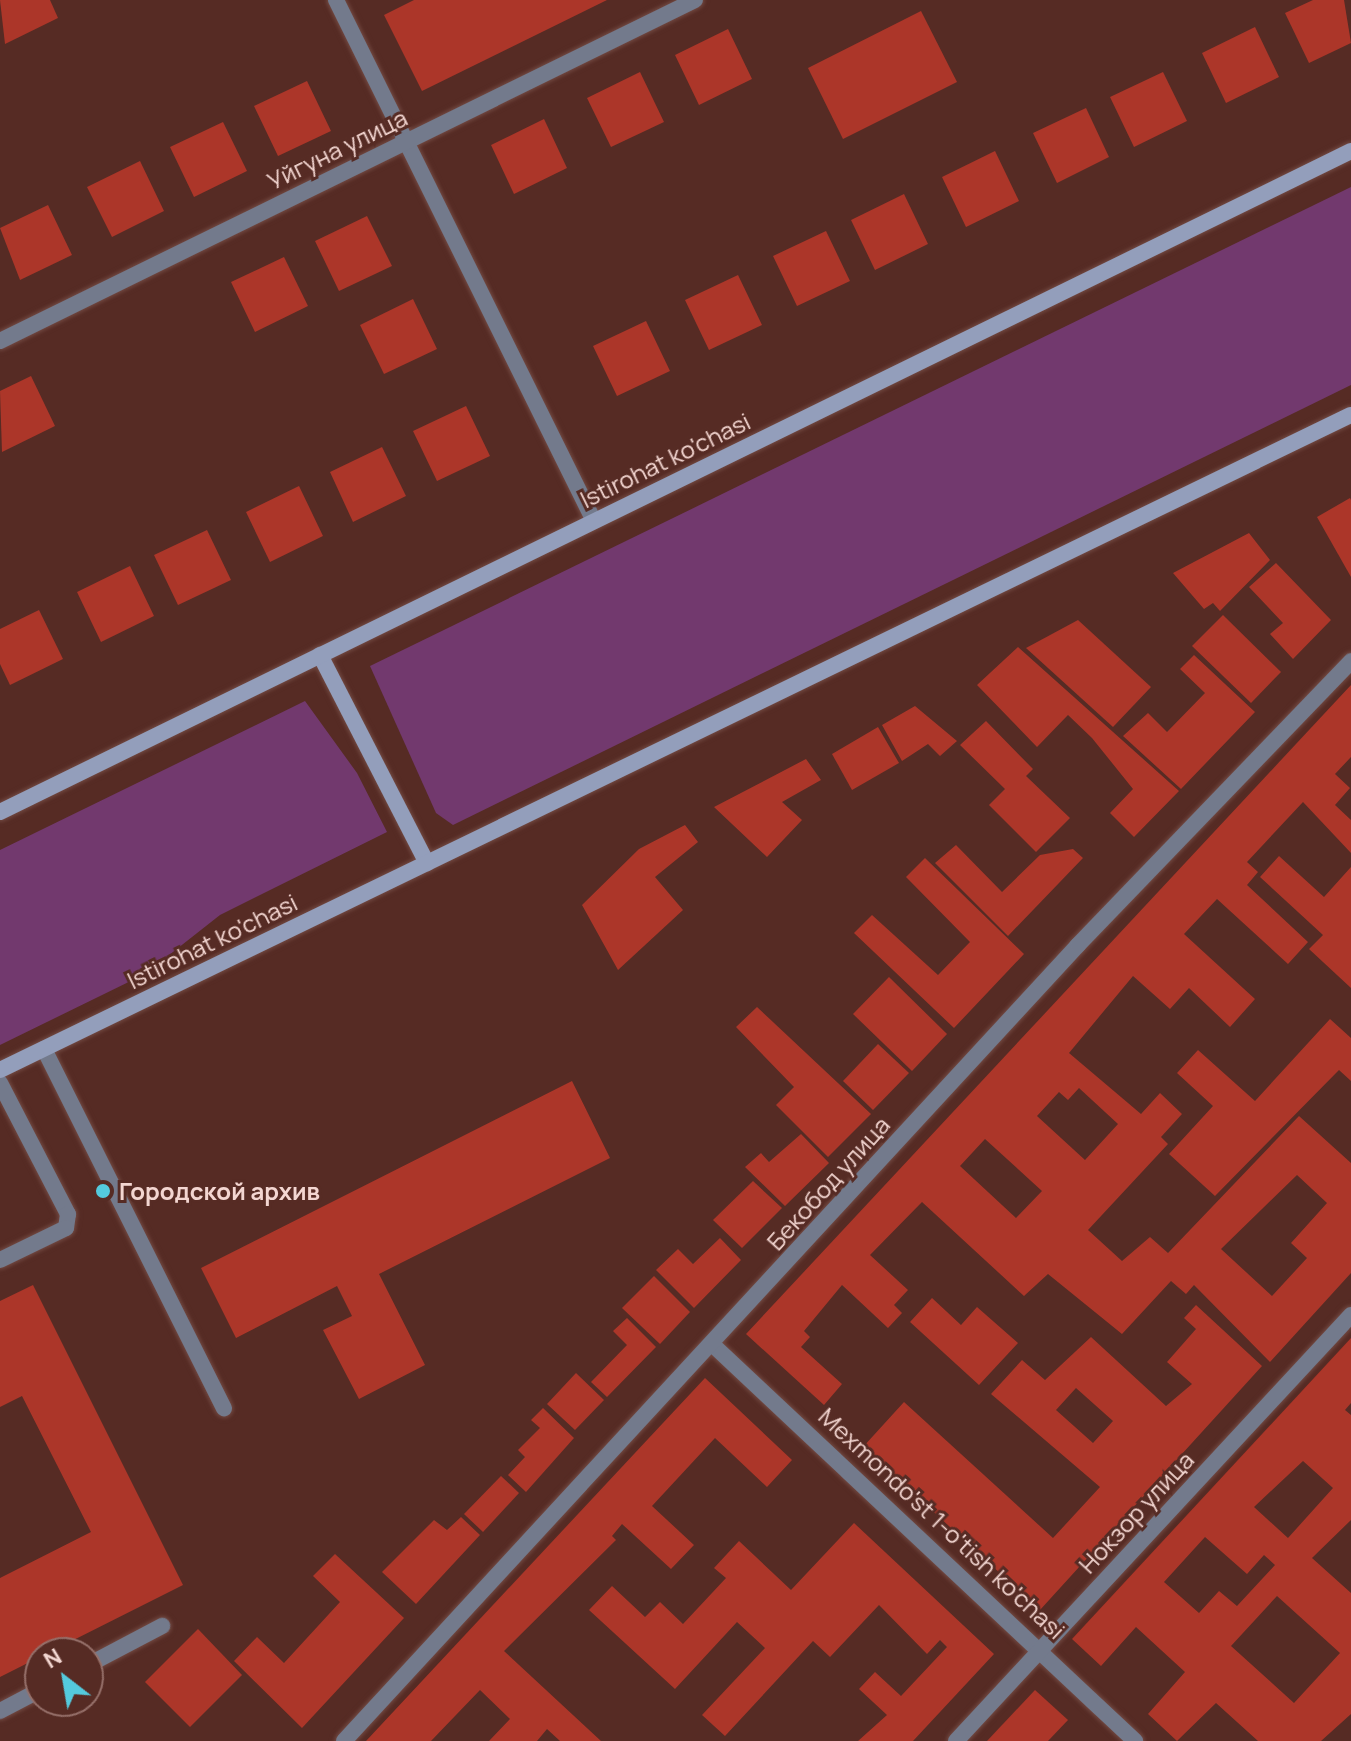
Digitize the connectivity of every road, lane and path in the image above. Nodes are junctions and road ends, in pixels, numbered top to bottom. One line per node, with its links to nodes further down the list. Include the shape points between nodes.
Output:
1 (336, 0): 3 (street)
2 (695, 0): 3 (street, Уйгуна улица)
3 (405, 142): 5 (street, Уйгуна улица); 7 (street)
4 (1351, 151): 7 (main road, Istirohat ko'chasi)
5 (0, 341)
6 (1351, 415): 11 (main road, Istirohat ko'chasi)
7 (594, 521): 8 (main road, Istirohat ko'chasi)
8 (320, 655): 10 (main road, Istirohat ko'chasi); 11 (main road)
9 (1351, 661): 17 (street, Бекобод улица, via 1078,945)
10 (0, 812)
11 (427, 863): 12 (main road, Istirohat ko'chasi)
12 (44, 1049): 13 (main road, Istirohat ko'chasi); 18 (street)
13 (0, 1070)
14 (0, 1083): 15 (street, via 68,1214 66,1228)
15 (0, 1260)
16 (1351, 1315): 20 (street, Нокзор улица)
17 (713, 1345): 20 (street, Mexmondo'st 1-o'tish ko'chasi); 24 (street, Бекобод улица)
18 (224, 1409)
19 (162, 1626): 21 (street)
20 (1042, 1648): 25 (street, Нокзор улица); 26 (street, Mexmondo'st 1-o'tish ko'chasi)
21 (104, 1657)
22 (24, 1698): 23 (street)
23 (0, 1711)
24 (344, 1741)
25 (956, 1741)
26 (1135, 1741)

